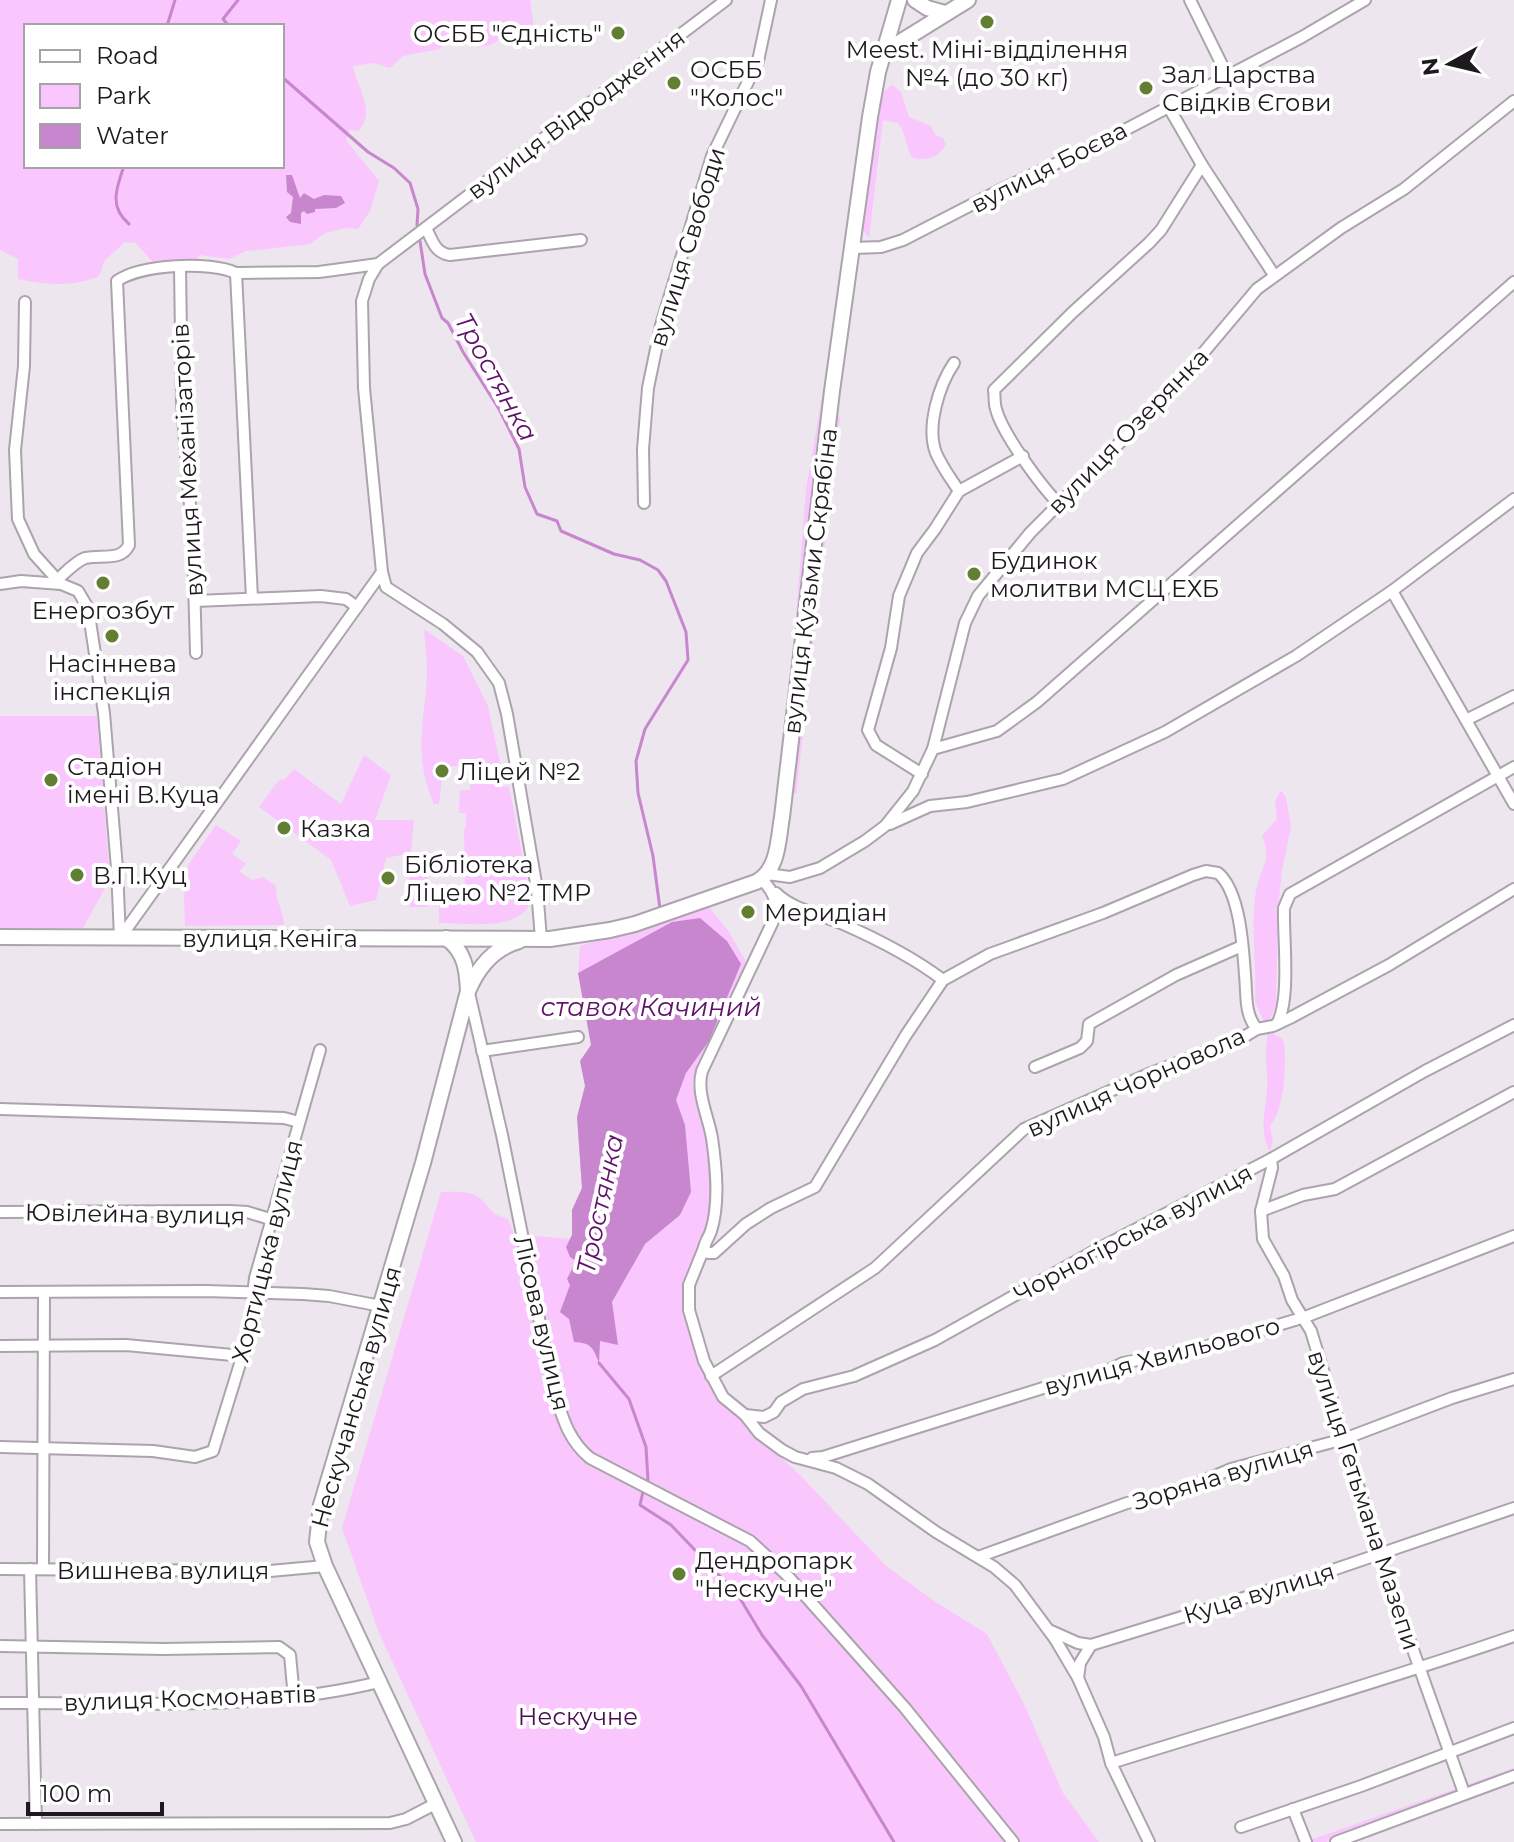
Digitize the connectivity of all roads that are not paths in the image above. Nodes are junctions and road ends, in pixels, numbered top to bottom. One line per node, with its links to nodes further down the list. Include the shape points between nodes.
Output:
1 (726, 0): 14 (street, вулиця Відродження)
2 (771, 0): 27 (street, вулиця Свободи, via 758,61 712,156 661,325 648,388)
3 (899, 0): 9 (main road, вулиця Кузьми Скрябіна)
4 (915, 0): 8 (main road)
5 (968, 0): 8 (main road)
6 (1190, 0): 10 (street)
7 (1365, 0): 10 (street, вулиця Боєва)
8 (945, 13): 9 (main road)
9 (884, 52): 16 (main road, вулиця Кузьми Скрябіна)
10 (1227, 75): 12 (street, вулиця Боєва)
11 (1514, 101): 20 (street, вулиця Озерянка, via 1404,189)
12 (1168, 106): 13 (street); 16 (street, вулиця Боєва, via 903,240)
13 (1202, 165): 20 (street); 24 (street, via 1149,243 994,390 996,409)
14 (426, 228): 15 (street, via 437,249 450,255); 17 (street, вулиця Відродження)
15 (581, 240)
16 (853, 248): 45 (main road, вулиця Кузьми Скрябіна, via 782,817)
17 (378, 264): 19 (street, via 319,272); 29 (street, via 362,301 364,388)
18 (180, 267): 19 (street, via 214,266); 30 (street, via 117,281 129,545 120,555 85,558); 34 (street, вулиця Механізаторів, via 182,403)
19 (236, 273): 33 (street)
20 (1274, 275): 28 (street, вулиця Озерянка, via 1172,390)
21 (1514, 282): 39 (street, via 1037,702 997,731)
22 (25, 302): 30 (street, via 15,450 17,510 28,546)
23 (954, 363): 25 (street, via 937,404 934,444)
24 (1023, 456): 25 (street); 28 (street)
25 (959, 491): 41 (street, via 905,578 868,724 876,745)
26 (1514, 499): 32 (street)
27 (644, 503)
28 (1059, 504): 39 (street, вулиця Озерянка, via 978,596 965,623)
29 (382, 572): 35 (street); 50 (street, via 386,587 477,652 499,683 537,889)
30 (60, 582): 31 (street); 48 (street, via 78,591 88,608 95,647)
31 (0, 584)
32 (1392, 591): 38 (street); 44 (street, via 1296,656 1114,758 1063,779 920,809)
33 (252, 598): 34 (street); 35 (street, via 321,596 346,599)
34 (195, 601): 36 (street, вулиця Механізаторів)
35 (357, 607): 48 (street)
36 (196, 653)
37 (1514, 696): 38 (street)
38 (1466, 720): 42 (street)
39 (933, 749): 41 (street, вулиця Озерянка)
40 (1514, 767): 42 (street)
41 (922, 774): 44 (street, вулиця Озерянка)
42 (1498, 776): 43 (street); 55 (street, via 1290,894 1284,917 1283,1014)
43 (1514, 804)
44 (885, 826): 45 (street, вулиця Озерянка, via 813,871)
45 (766, 881): 50 (main road, via 635,924); 52 (street, via 787,904 846,926); 68 (street, via 777,904 775,917 698,1083 712,1136 715,1177 714,1214)
46 (1514, 889): 55 (street, вулиця Чорновола, via 1389,965)
47 (0, 937): 48 (main road, вулиця Кеніга)
48 (120, 938): 49 (main road, вулиця Кеніга)
49 (446, 938): 50 (main road, вулиця Кеніга); 53 (main road, Нескучанська вулиця, via 465,962)
50 (534, 939): 53 (main road, via 503,947 487,959)
51 (1242, 946): 52 (street, via 1230,888 1218,873 1206,871 990,954); 55 (street, via 1247,1012); 59 (street, via 1176,975 1089,1024 1087,1041 1080,1048)
52 (943, 980): 68 (street, via 815,1187 746,1224 714,1253)
53 (468, 991): 58 (street, Лісова вулиця); 72 (main road, Нескучанська вулиця)
54 (1514, 1025): 63 (street, Чорногірська вулиця)
55 (1268, 1027): 77 (street, вулиця Чорновола, via 1024,1129 875,1268)
56 (578, 1037): 58 (street)
57 (320, 1050): 62 (street, Хортицька вулиця)
58 (482, 1051): 113 (street, Лісова вулиця, via 553,1388 576,1446 750,1541 905,1708)
59 (1035, 1067)
60 (1514, 1092): 64 (street, via 1335,1189)
61 (0, 1109): 62 (street)
62 (299, 1122): 66 (street, Хортицька вулиця)
63 (1271, 1159): 64 (street, вулиця Гетьмана Мазепи); 79 (street, Чорногірська вулиця, via 935,1340 854,1376 803,1389 764,1417)
64 (1261, 1211): 73 (street, вулиця Гетьмана Мазепи, via 1267,1248)
65 (0, 1212): 66 (street, Ювілейна вулиця, via 230,1211)
66 (270, 1219): 71 (street, Хортицька вулиця, via 254,1286)
67 (1514, 1236): 73 (street, вулиця Хвильового)
68 (704, 1248): 77 (street, via 688,1297)
69 (0, 1292): 70 (street)
70 (44, 1292): 71 (street); 74 (street)
71 (258, 1294): 72 (street, via 329,1296); 76 (street, Хортицька вулиця)
72 (381, 1306): 87 (main road, Нескучанська вулиця, via 321,1505 317,1542)
73 (1305, 1317): 80 (street, вулиця Гетьмана Мазепи); 83 (street, вулиця Хвильового, via 1208,1346 1134,1360 1087,1380 1059,1383)
74 (42, 1345): 75 (street); 76 (street, via 126,1345); 82 (street)
75 (0, 1346)
76 (243, 1356): 82 (street, Хортицька вулиця, via 213,1451 195,1457)
77 (711, 1376): 79 (street, via 723,1397)
78 (1514, 1379): 80 (street, Зоряна вулиця)
79 (745, 1415): 83 (street, via 759,1433)
80 (1344, 1439): 85 (street, вулиця Гетьмана Мазепи); 86 (street, Зоряна вулиця, via 1231,1469 1175,1493 1127,1503)
81 (0, 1447): 82 (street)
82 (43, 1448): 90 (street)
83 (803, 1459): 86 (street, via 868,1484)
84 (1514, 1508): 85 (street, Куца вулиця)
85 (1379, 1554): 93 (street, Куца вулиця); 96 (street, вулиця Гетьмана Мазепи)
86 (978, 1557): 91 (street, via 1015,1585)
87 (325, 1566): 90 (street, Вишнева вулиця, via 270,1571); 98 (main road, Нескучанська вулиця)
88 (0, 1569): 89 (street, Вишнева вулиця)
89 (30, 1569): 90 (street, Вишнева вулиця); 95 (street)
90 (43, 1569)
91 (1049, 1630): 93 (street); 97 (street)
92 (1514, 1636): 96 (street)
93 (1091, 1645): 97 (street)
94 (0, 1646): 95 (street)
95 (32, 1646): 99 (street, via 279,1647 290,1655); 101 (street)
96 (1419, 1669): 103 (street, вулиця Гетьмана Мазепи); 104 (street)
97 (1078, 1678): 104 (street)
98 (379, 1682): 99 (street, вулиця Космонавтів); 107 (main road, Нескучанська вулиця)
99 (294, 1698): 101 (street, вулиця Космонавтів)
100 (0, 1703): 101 (street, вулиця Космонавтів)
101 (33, 1703): 110 (street)
102 (1514, 1728): 103 (street)
103 (1448, 1754): 106 (street, вулиця Гетьмана Мазепи); 108 (street)
104 (1111, 1763): 114 (street)
105 (1514, 1776): 106 (street)
106 (1464, 1793): 116 (street)
107 (437, 1803): 110 (street, via 390,1823); 112 (main road, Нескучанська вулиця)
108 (1293, 1809): 111 (street); 115 (street)
109 (0, 1824): 110 (street)
110 (36, 1824)
111 (1241, 1827)
112 (454, 1842)
113 (1013, 1842)
114 (1149, 1842)
115 (1306, 1842)
116 (1336, 1842)

